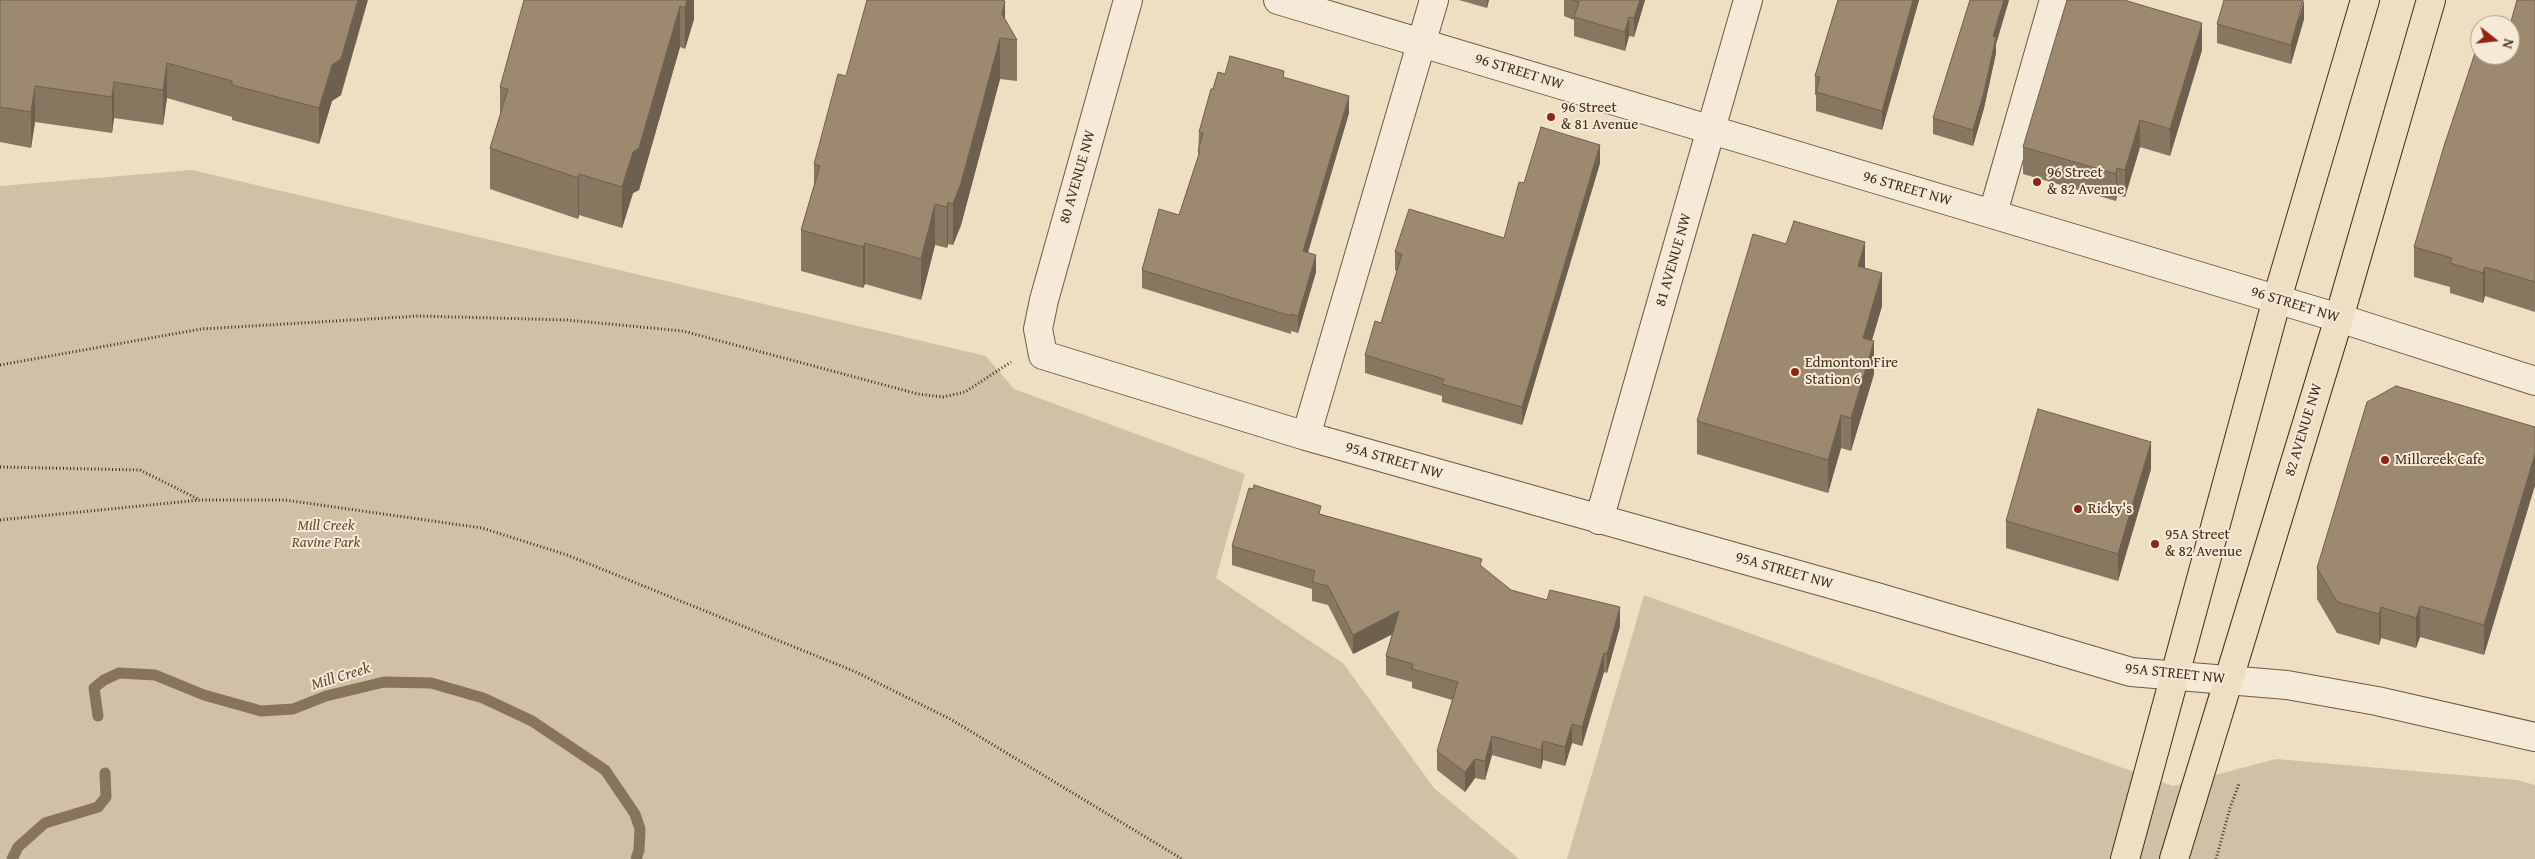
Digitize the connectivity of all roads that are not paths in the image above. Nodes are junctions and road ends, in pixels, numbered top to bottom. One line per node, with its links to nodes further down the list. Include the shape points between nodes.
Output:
1 (1128, 0): 13 (street, 80 AVENUE NW, via 1044,300 1038,329)
2 (1278, 0): 8 (street, 96 STREET NW)
3 (1434, 0): 8 (street)
4 (1748, 0): 9 (street, 81 AVENUE NW)
5 (2054, 0): 10 (street)
6 (2365, 0): 11 (main road)
7 (2431, 0): 12 (main road, 82 AVENUE NW)
8 (1422, 42): 9 (street, 96 STREET NW); 15 (street)
9 (1712, 130): 10 (street, 96 STREET NW); 16 (street, 81 AVENUE NW)
10 (1993, 214): 11 (street, 96 STREET NW)
11 (2277, 299): 12 (street, 96 STREET NW); 17 (main road)
12 (2339, 318): 14 (street, 96 STREET NW); 18 (main road, 82 AVENUE NW)
13 (1043, 356): 15 (street, 95A STREET NW)
14 (2535, 381)
15 (1306, 436): 16 (street, 95A STREET NW)
16 (1599, 520): 17 (street, 95A STREET NW, via 2131,672)
17 (2174, 675): 18 (street, 95A STREET NW); 20 (main road)
18 (2229, 680): 19 (street, 95A STREET NW, via 2287,685 2377,700); 21 (main road, 82 AVENUE NW)
19 (2535, 737)
20 (2125, 859)
21 (2174, 859)

